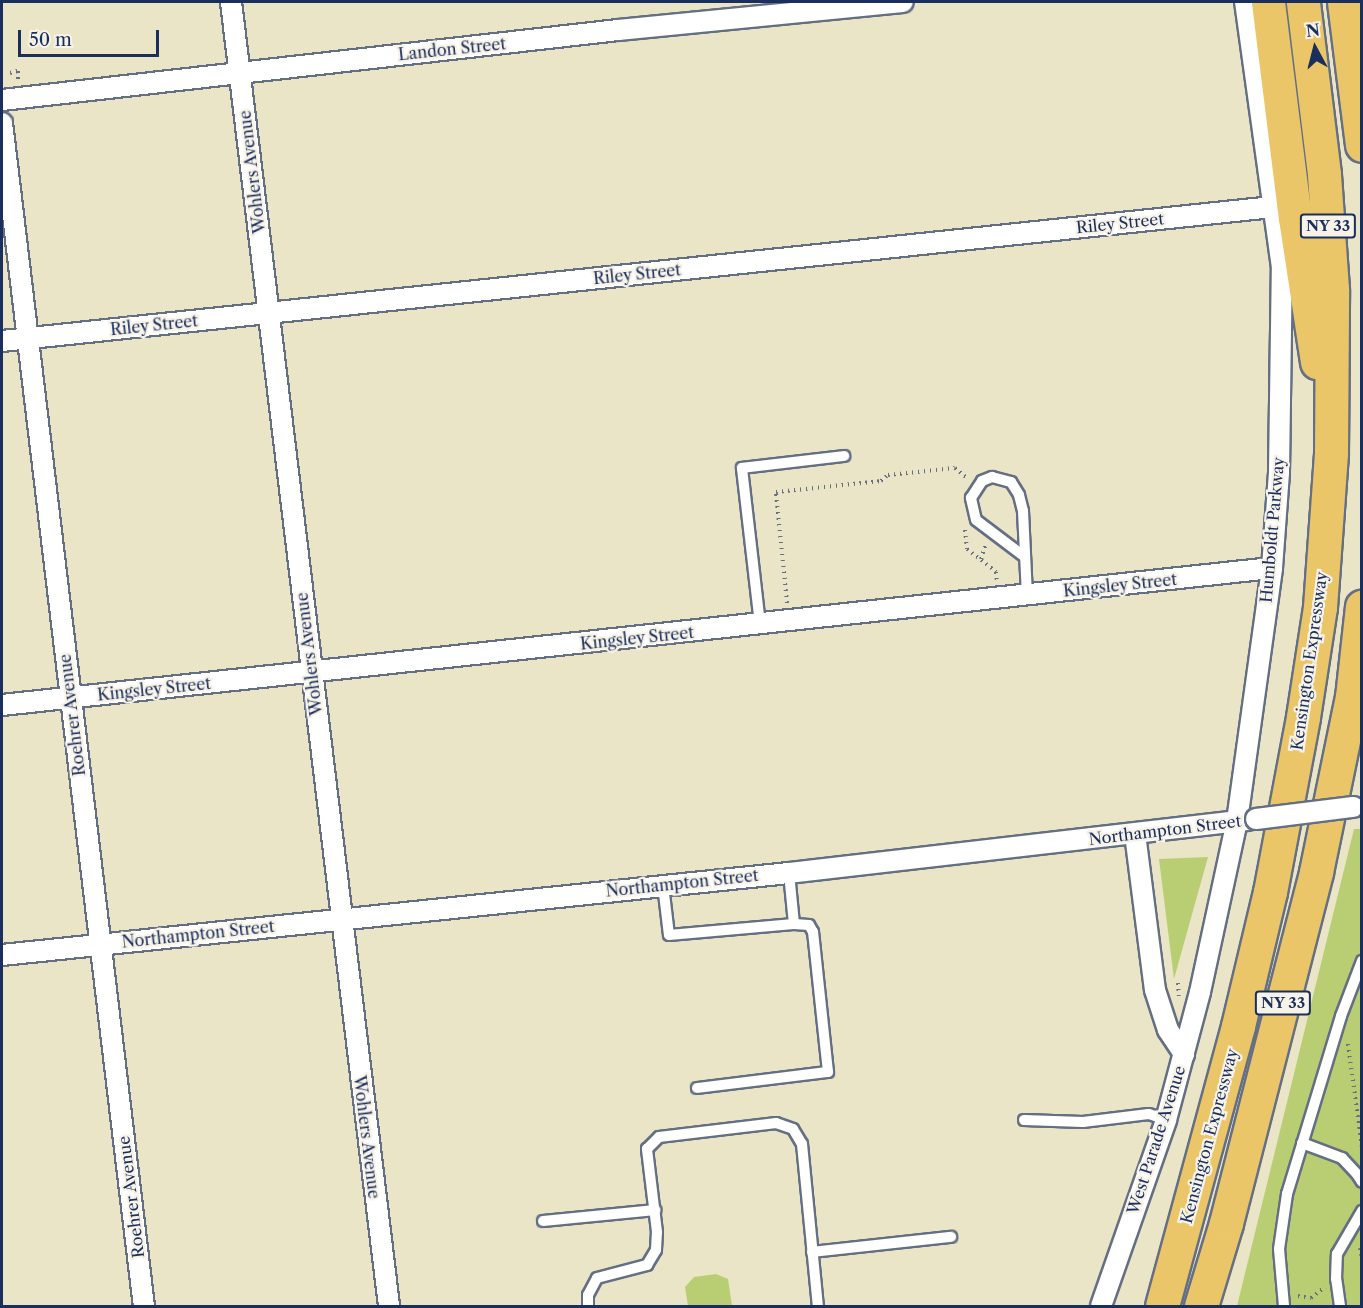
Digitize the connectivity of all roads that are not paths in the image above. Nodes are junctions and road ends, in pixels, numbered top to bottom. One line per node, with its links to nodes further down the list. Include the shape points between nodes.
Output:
1 (231, 2): 7 (street, Wohlers Avenue)
2 (903, 2): 7 (street, Landon Street)
3 (1245, 2): 11 (street, Humboldt Parkway)
4 (1268, 2): 15 (highway, via 1296,229)
5 (1303, 2): 15 (highway, Kensington Expressway / NY 33, via 1324,174 1332,289)
6 (1344, 2): 10 (highway)
7 (240, 72): 8 (street, Landon Street); 12 (street, Wohlers Avenue)
8 (2, 100)
9 (2, 123): 13 (street, Roehrer Avenue)
10 (1362, 145)
11 (1272, 207): 12 (street, Riley Street); 18 (street, Humboldt Parkway, via 1282,268)
12 (269, 313): 13 (street, Riley Street); 22 (street, Wohlers Avenue)
13 (29, 339): 14 (street, Riley Street); 24 (street, Roehrer Avenue)
14 (2, 342)
15 (1331, 452): 47 (highway, Kensington Expressway / NY 33, via 1320,607 1270,892 1238,1026)
16 (844, 456): 21 (lane, via 742,468)
17 (1025, 557): 17 (lane, via 1019,495 1011,482 992,477 982,481 970,498 976,520); 19 (lane)
18 (1272, 568): 19 (street, Kingsley Street); 27 (street, Humboldt Parkway)
19 (1027, 595): 21 (street, Kingsley Street)
20 (1362, 607): 23 (highway, NY 33)
21 (759, 624): 22 (street, Kingsley Street)
22 (312, 673): 24 (street, Kingsley Street); 31 (street, Wohlers Avenue)
23 (1357, 685): 53 (highway, NY 33, via 1316,872)
24 (70, 698): 25 (street, Kingsley Street); 33 (street, Roehrer Avenue)
25 (2, 705)
26 (1357, 807): 27 (street, Northampton Street, bridge)
27 (1247, 820): 28 (street, Northampton Street); 36 (street, Humboldt Parkway)
28 (1135, 834): 29 (street, Northampton Street); 36 (street, West Parade Avenue, via 1155,990 1167,1030)
29 (789, 873): 30 (street, Northampton Street); 32 (lane)
30 (663, 885): 31 (street, Northampton Street); 32 (lane, via 669,935)
31 (340, 919): 33 (street, Northampton Street); 49 (street, Wohlers Avenue)
32 (794, 924): 37 (lane, via 809,925 813,932 828,1072)
33 (100, 945): 34 (street, Northampton Street); 48 (street, Roehrer Avenue)
34 (2, 955)
35 (1362, 961): 40 (lane)
36 (1184, 1054): 39 (street, West Parade Avenue)
37 (697, 1088)
38 (1024, 1120): 39 (lane, via 1083,1122 1149,1114)
39 (1166, 1120): 52 (street, West Parade Avenue)
40 (1302, 1143): 41 (lane, via 1342,1158); 54 (lane, via 1287,1194 1279,1249)
41 (1362, 1182)
42 (655, 1210): 44 (lane); 46 (lane, via 648,1149 659,1137 776,1123 793,1129 802,1144); 50 (lane, via 656,1250 647,1265 597,1278 588,1295)
43 (1362, 1211): 55 (lane, via 1337,1254)
44 (543, 1221)
45 (951, 1237): 46 (lane)
46 (812, 1252): 51 (lane)
47 (1162, 1304)
48 (144, 1306)
49 (389, 1306)
50 (588, 1306)
51 (818, 1306)
52 (1101, 1306)
53 (1201, 1306)
54 (1284, 1306)
55 (1340, 1306)

